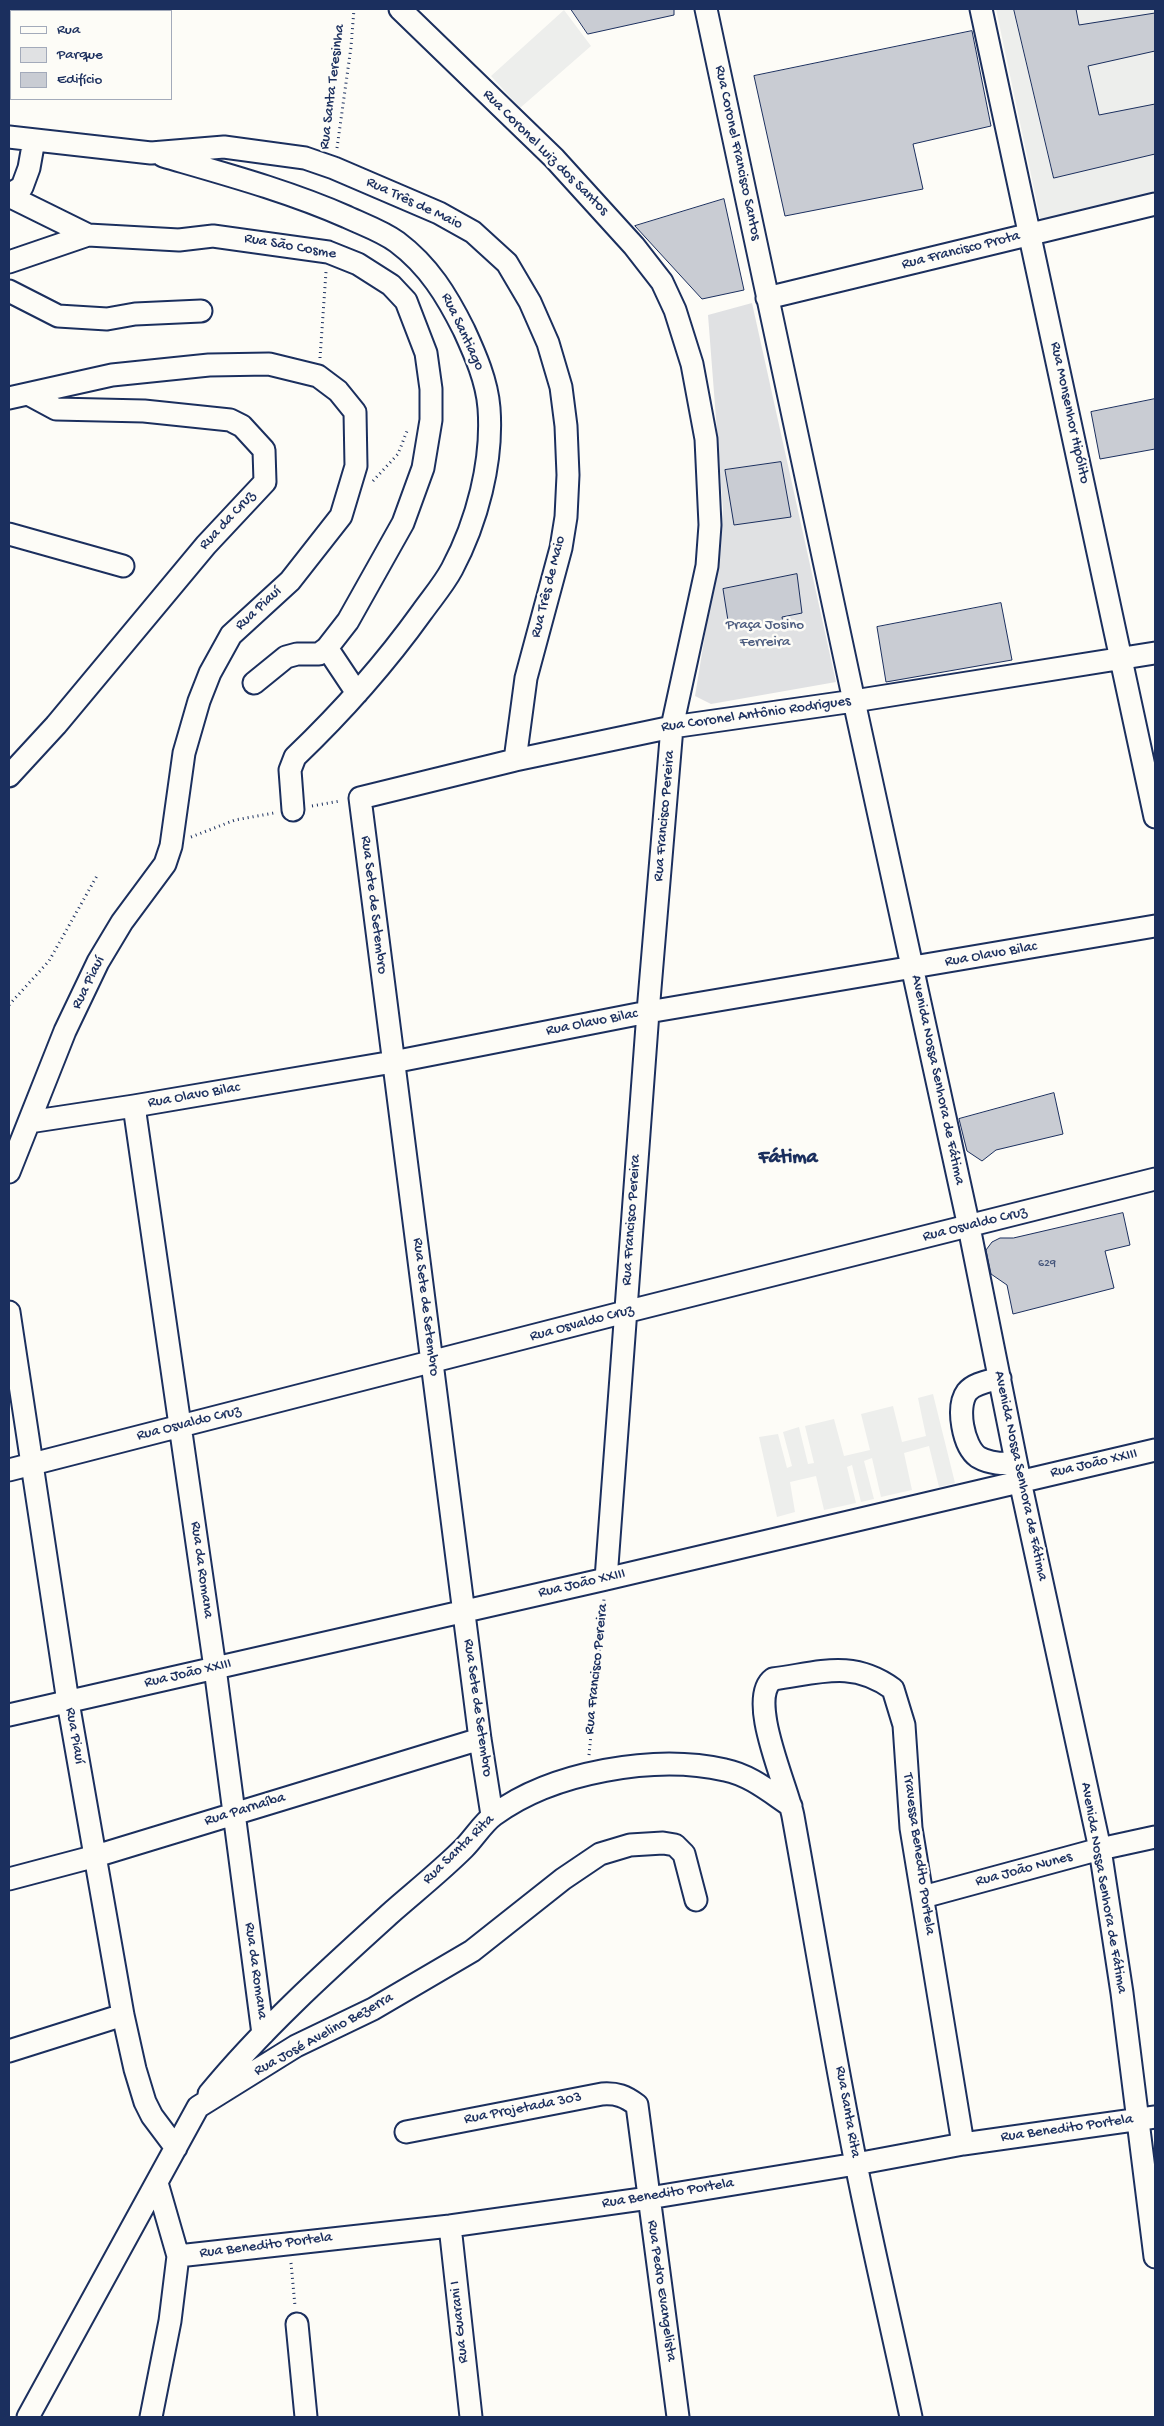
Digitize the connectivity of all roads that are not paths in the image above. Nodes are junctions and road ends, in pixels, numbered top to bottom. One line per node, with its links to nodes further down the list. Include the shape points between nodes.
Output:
1 (400, 9): 25 (street, Rua Coronel Luiz dos Santos, via 554,158 605,213 662,282 675,310 700,400 706,439 710,526 707,566)
2 (706, 9): 13 (street, Rua Coronel Francisco Santos)
3 (981, 9): 9 (street, Rua Monsenhor Hipólito)
4 (9, 137): 5 (street, Rua Três de Maio)
5 (34, 140): 6 (street, Rua Três de Maio); 7 (street, via 22,187)
6 (151, 152): 23 (street, Rua Santiago, via 297,198 396,241 434,278 472,348 489,406 481,489 473,520 451,571 400,644); 26 (street, Rua Três de Maio, via 224,148 304,158 439,213 474,232 507,263 530,302 548,343 561,387 568,475 561,548 526,678)
7 (9, 195): 10 (street, Rua São Cosme)
8 (1155, 204): 9 (street, Rua Francisco Prota)
9 (1030, 234): 13 (street, Rua Francisco Prota); 21 (street, Rua Monsenhor Hipólito)
10 (88, 235): 11 (street); 19 (street, Rua São Cosme, via 179,240 213,236 328,252 358,264 391,285 406,301 426,353 431,388 431,420 423,468 403,523 348,621)
11 (9, 262)
12 (15, 298): 14 (street, via 58,316 107,319 135,314)
13 (767, 298): 24 (street)
14 (201, 311)
15 (30, 395): 16 (street, Rua Piauí); 27 (street, Rua da Cruz, via 56,409 144,412 230,420 242,426 264,450 265,482 206,545 56,725); 36 (street, Rua Piauí, via 112,375 209,365 269,364 318,376 338,391 355,412 356,466 340,516 290,581 231,635 210,673 184,753 171,846 165,864 122,922 98,962 65,1031)
16 (9, 398)
17 (9, 534): 18 (street)
18 (123, 566)
19 (328, 648): 22 (street, via 319,654 286,657); 23 (street)
20 (1155, 653): 21 (street, Rua Coronel Antônio Rodrigues)
21 (1123, 659): 24 (street, Rua Coronel Antônio Rodrigues); 30 (street, Rua Monsenhor Hipólito)
22 (254, 683)
23 (357, 693): 29 (street, Rua Santiago, via 295,757 290,770)
24 (854, 701): 25 (street, Rua Coronel Antônio Rodrigues); 32 (street, Avenida Nossa Senhora de Fátima)
25 (672, 727): 26 (street, Rua Coronel Antônio Rodrigues); 33 (street, Rua Francisco Pereira)
26 (515, 760): 28 (street, Rua Coronel Antônio Rodrigues)
27 (9, 776)
28 (360, 798): 34 (street, Rua Sete de Setembro)
29 (293, 810)
30 (1155, 817)
31 (1155, 926): 32 (street, Rua Olavo Bilac)
32 (912, 968): 33 (street, Rua Olavo Bilac); 39 (street, Avenida Nossa Senhora de Fátima)
33 (648, 1012): 34 (street, Rua Olavo Bilac); 41 (street, Rua Francisco Pereira)
34 (393, 1062): 35 (street, Rua Olavo Bilac); 42 (street, Rua Sete de Setembro)
35 (134, 1106): 36 (street, Rua Olavo Bilac); 44 (street, Rua da Romana)
36 (29, 1122): 37 (street, Rua Piauí)
37 (9, 1172)
38 (1155, 1179): 39 (street, Rua Osvaldo Cruz)
39 (969, 1227): 41 (street, Rua Osvaldo Cruz); 43 (street, Avenida Nossa Senhora de Fátima)
40 (9, 1312): 46 (street, Rua Piauí)
41 (625, 1312): 42 (street, Rua Osvaldo Cruz); 49 (street, Rua Francisco Pereira)
42 (432, 1363): 44 (street, Rua Osvaldo Cruz); 50 (street, Rua Sete de Setembro)
43 (1000, 1378): 48 (street, Avenida Nossa Senhora de Fátima); 48 (street, via 967,1392 962,1408 964,1426 971,1450 978,1456)
44 (181, 1426): 46 (street, Rua Osvaldo Cruz); 51 (street, Rua da Romana)
45 (1155, 1450): 48 (street, Rua João XXIII)
46 (31, 1464): 47 (street, Rua Osvaldo Cruz); 53 (street, Rua Piauí)
47 (9, 1470)
48 (1018, 1472): 49 (street, Rua João XXIII); 60 (street, Avenida Nossa Senhora de Fátima)
49 (606, 1579): 50 (street, Rua João XXIII)
50 (464, 1610): 51 (street, Rua João XXIII); 55 (street, Rua Sete de Setembro)
51 (215, 1668): 53 (street, Rua João XXIII); 57 (street, Rua da Romana)
52 (772, 1679): 56 (street, Rua Santa Rita, via 764,1690 764,1720); 63 (street, Travessa Benedito Portela, via 846,1669 868,1674 893,1688 904,1725 911,1828)
53 (68, 1702): 54 (street, Rua João XXIII); 61 (street, Rua Piauí)
54 (9, 1715)
55 (480, 1739): 57 (street, Rua Parnaíba); 58 (street, Rua Sete de Setembro)
56 (791, 1806): 58 (street, Rua Santa Rita, via 750,1778 726,1770 669,1765 587,1773 532,1793); 74 (street, Rua Santa Rita)
57 (233, 1813): 61 (street, Rua Parnaíba); 66 (street, Rua da Romana)
58 (492, 1815): 66 (street, Rua Santa Rita, via 462,1850 362,1939)
59 (1155, 1837): 60 (street, Rua João Nunes)
60 (1100, 1849): 63 (street, Rua João Nunes); 70 (street, Avenida Nossa Senhora de Fátima)
61 (96, 1856): 62 (street, Rua Parnaíba); 65 (street, Rua Piauí)
62 (9, 1879)
63 (923, 1897): 72 (street, Travessa Benedito Portela)
64 (696, 1900): 69 (street, Rua José Avelino Bezerra, via 684,1854 675,1845 630,1845 600,1854 472,1951 373,2009 296,2046)
65 (123, 2015): 67 (street); 73 (street, Rua Piauí, via 146,2102 152,2116)
66 (263, 2034): 69 (street, Rua Santa Rita)
67 (9, 2051)
68 (637, 2105): 71 (street, Rua Projetada 303, via 626,2096 602,2094); 76 (street, Rua Pedro Evangelista)
69 (198, 2107): 73 (street, Rua José Avelino Bezerra)
70 (1146, 2118): 72 (street, Rua Benedito Portela); 79 (street, Avenida Nossa Senhora de Fátima)
71 (406, 2132)
72 (963, 2144): 74 (street, Rua Benedito Portela)
73 (176, 2148): 75 (street, Rua José Avelino Bezerra)
74 (856, 2164): 76 (street, Rua Benedito Portela); 86 (street, Rua Santa Rita)
75 (157, 2183): 78 (street); 81 (street, Rua José Avelino Bezerra)
76 (649, 2198): 77 (street, Rua Benedito Portela); 85 (street, Rua Pedro Evangelista)
77 (450, 2226): 78 (street, Rua Benedito Portela); 84 (street, Rua Guarani I)
78 (178, 2256): 82 (street, via 170,2321)
79 (1155, 2257)
80 (297, 2324): 83 (street)
81 (28, 2417)
82 (151, 2417)
83 (306, 2417)
84 (471, 2417)
85 (678, 2417)
86 (911, 2417)

